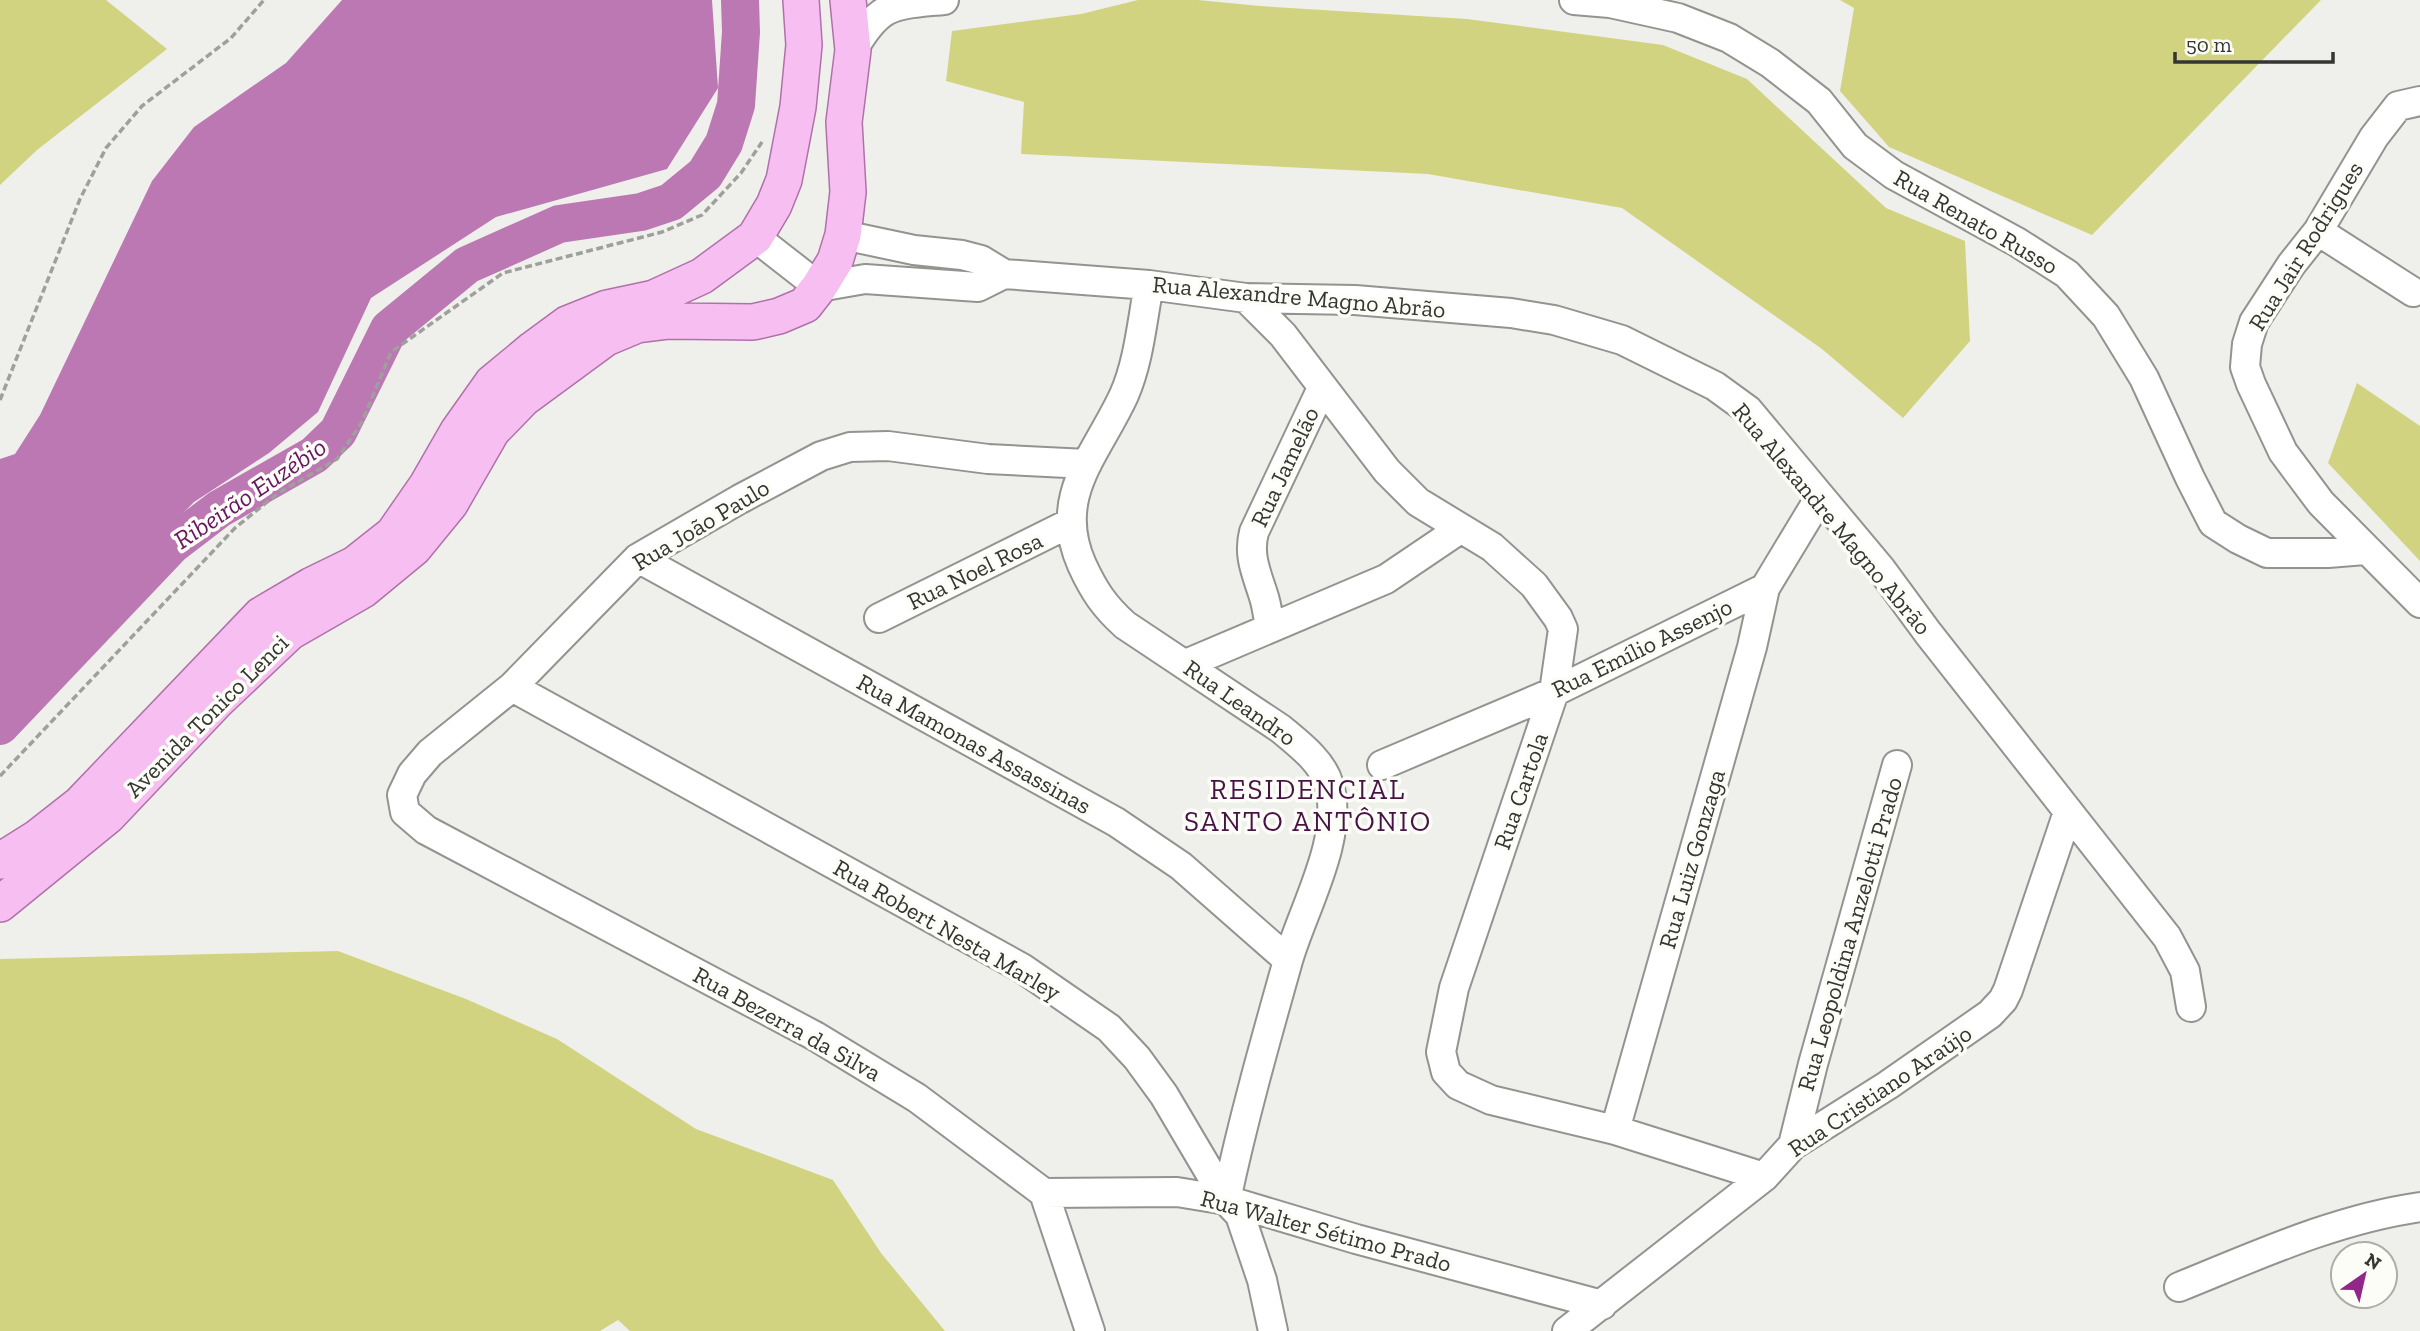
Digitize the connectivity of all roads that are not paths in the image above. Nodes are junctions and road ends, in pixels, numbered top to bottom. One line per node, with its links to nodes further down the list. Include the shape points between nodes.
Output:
1 (848, 0): 5 (main road, Avenida Tonico Lenci)
2 (944, 0): 5 (street, via 882,11)
3 (1574, 0): 23 (street, Rua Renato Russo, via 1678,18 1729,38 1770,62 1819,101 1855,146 1894,175 2017,242 2067,275 2106,316 2144,378 2213,523 2267,553)
4 (804, 15): 7 (main road, Avenida Tonico Lenci, via 827,8 835,16); 10 (main road, Avenida Tonico Lenci, via 798,107 784,180)
5 (853, 50): 7 (main road, Avenida Tonico Lenci)
6 (2420, 101): 8 (street, Rua Jair Rodrigues, via 2398,106 2374,137)
7 (844, 122): 9 (main road, Avenida Tonico Lenci, via 848,192)
8 (2318, 231): 16 (street); 23 (street, Rua Jair Rodrigues, via 2254,322 2245,367 2283,452 2321,503)
9 (843, 235): 11 (street); 15 (main road, Avenida Tonico Lenci, via 835,261)
10 (755, 236): 15 (street); 36 (main road, Avenida Tonico Lenci, via 702,276 654,298 607,308 567,324 533,349 492,383 393,534 355,564 261,615 80,804)
11 (914, 250): 12 (street, via 981,260); 13 (street)
12 (1004, 274): 13 (street, via 978,288); 14 (street, Rua Alexandre Magno Abrão)
13 (915, 282): 15 (street, via 865,279)
14 (1149, 285): 17 (street, Rua Alexandre Magno Abrão); 19 (street, Rua Leandro, via 1124,395)
15 (819, 287): 37 (main road, Avenida Tonico Lenci, via 805,305 753,322 637,325 606,338 523,399 492,431 450,504 414,548 363,590 290,632 107,816)
16 (2413, 292)
17 (1246, 298): 18 (street, Rua Cartola, via 1283,335); 20 (street, Rua Alexandre Magno Abrão, via 1354,300 1511,313 1622,340 1715,386 1748,411)
18 (1322, 388): 22 (street, Rua Cartola, via 1387,471 1418,502); 28 (street, Rua Jamelão, via 1250,546)
19 (1087, 464): 21 (street, Rua Leandro); 24 (street, Rua João Paulo, via 888,446 850,447 821,456)
20 (1820, 497): 25 (street); 35 (street, Rua Alexandre Magno Abrão)
21 (1070, 523): 27 (street, Rua Noel Rosa); 29 (street, Rua Leandro, via 1076,551 1105,607)
22 (1460, 529): 28 (street, via 1386,579); 31 (street, Rua Cartola, via 1492,547 1534,585 1558,618 1563,629)
23 (2365, 550): 26 (street, Rua Jair Rodrigues)
24 (638, 558): 30 (street, Rua João Paulo); 38 (street, Rua Mamonas Assassinas, via 1116,822 1181,866)
25 (1765, 588): 31 (street, Rua Emílio Assenjo); 40 (street, Rua Luiz Gonzaga)
26 (2420, 603)
27 (879, 618)
28 (1270, 628): 29 (street)
29 (1186, 664): 38 (street, Rua Leandro, via 1281,729 1304,749 1329,785 1332,813 1327,852)
30 (512, 687): 34 (street, Rua João Paulo, via 430,753); 44 (street, Rua Robert Nesta Marley, via 1022,968 1109,1028 1164,1095)
31 (1554, 692): 32 (street, Rua Emílio Assenjo); 40 (street, Rua Cartola, via 1454,988 1441,1052 1446,1072 1476,1094)
32 (1381, 765)
33 (1898, 765): 41 (street, Rua Leopoldina Anzelotti Prado)
34 (402, 794): 43 (street, Rua Bezerra da Silva, via 405,812 426,830 815,1036 917,1098)
35 (2068, 812): 39 (street, Rua Alexandre Magno Abrão, via 2167,937 2185,971); 41 (street, Rua Cristiano Araújo, via 2003,1000 1980,1022)
36 (0, 861)
37 (0, 904)
38 (1288, 960): 44 (street, Rua Leandro)
39 (2191, 1007)
40 (1615, 1130): 42 (street, Rua Cartola)
41 (1793, 1145): 42 (street, Rua Cristiano Araújo)
42 (1764, 1177): 47 (street, Rua Cristiano Araújo)
43 (1044, 1193): 44 (street, Rua Walter Sétimo Prado, via 1177,1192); 48 (street)
44 (1226, 1200): 47 (street, Rua Walter Sétimo Prado); 49 (street, Rua Robert Nesta Marley, via 1240,1214)
45 (2420, 1207): 46 (street, via 2359,1219 2307,1236)
46 (2179, 1287)
47 (1602, 1305): 50 (street, Rua Cristiano Araújo)
48 (1090, 1331)
49 (1273, 1331)
50 (1567, 1331)

